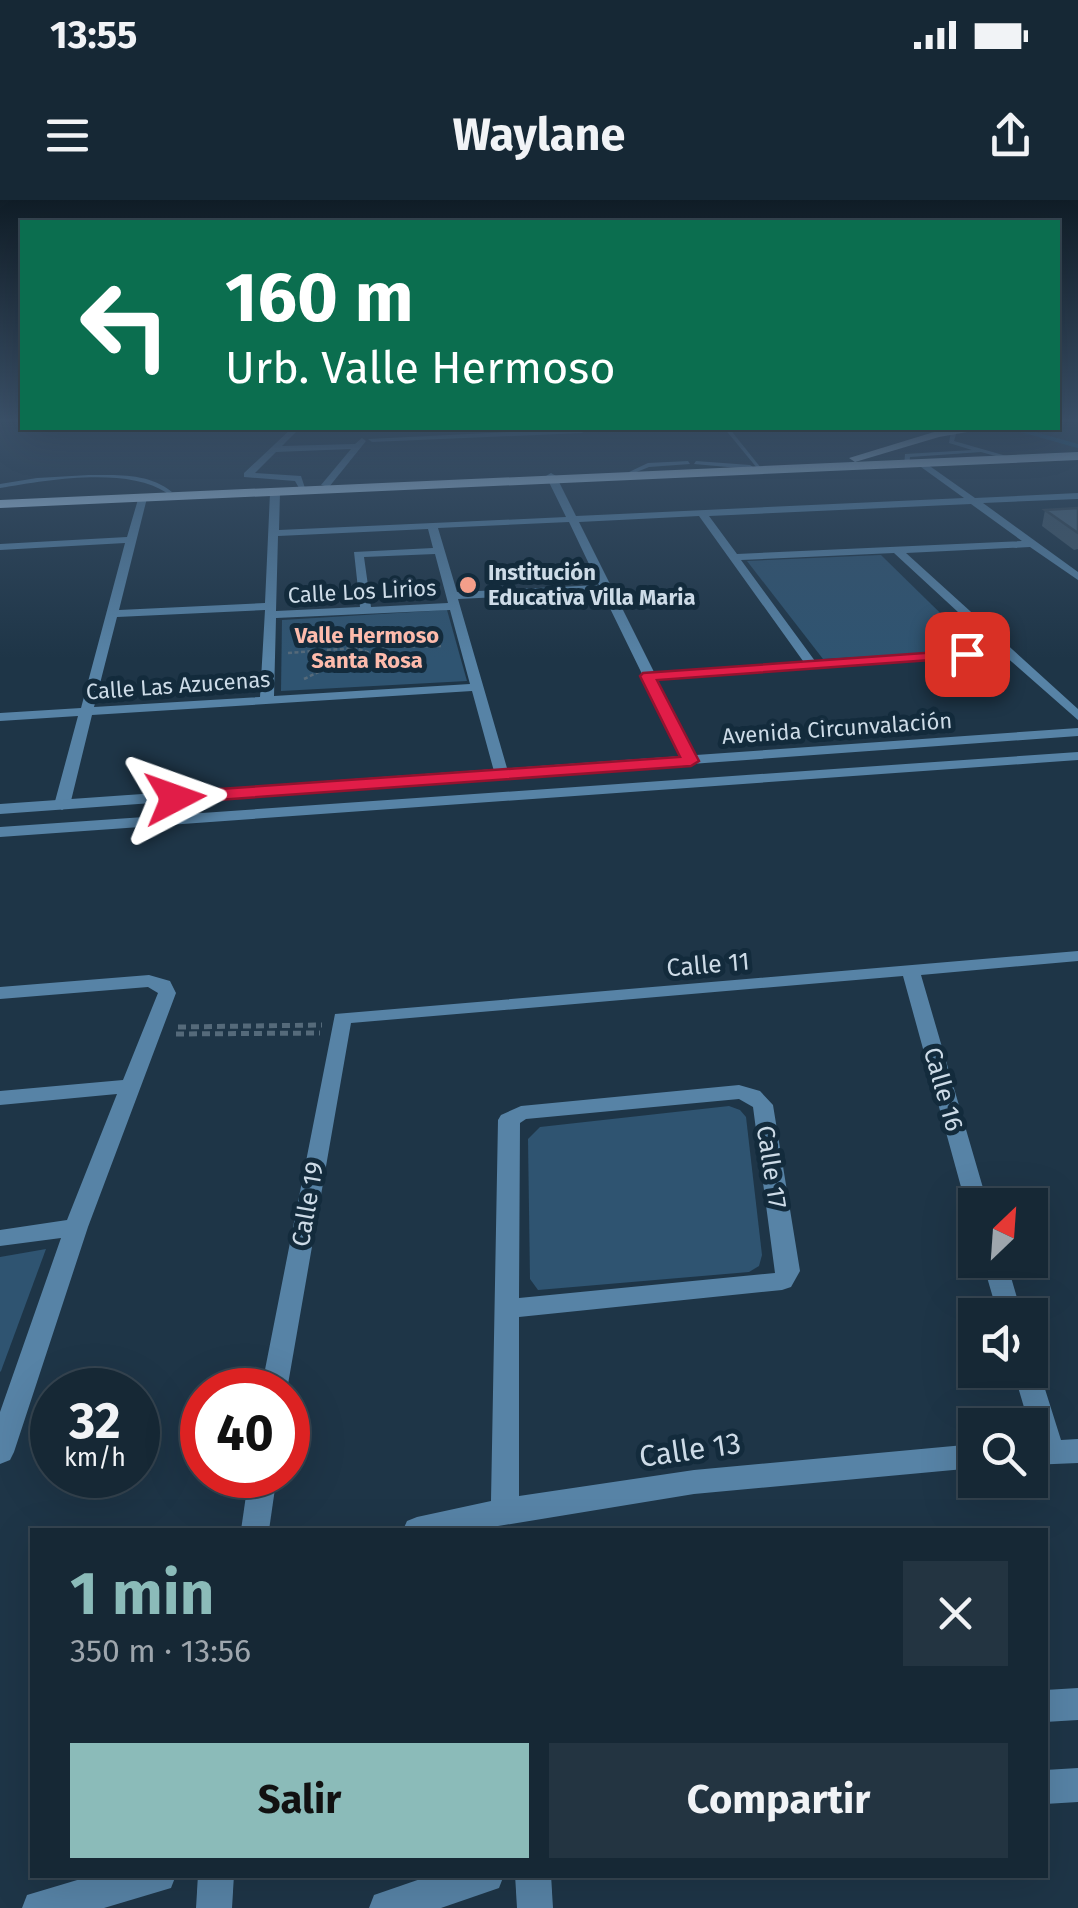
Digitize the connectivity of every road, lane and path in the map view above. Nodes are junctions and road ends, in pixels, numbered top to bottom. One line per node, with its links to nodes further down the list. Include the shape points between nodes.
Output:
1 (39, 500): 8 (highway)
2 (81, 500): 8 (highway)
3 (142, 500): 13 (street)
4 (275, 500): 12 (street)
5 (563, 500): 10 (street)
6 (1000, 500): 7 (street)
7 (973, 501): 9 (street); 14 (street)
8 (0, 502)
9 (701, 512): 10 (street); 18 (street)
10 (572, 518): 11 (street); 20 (street)
11 (432, 526): 12 (street); 17 (street)
12 (274, 533): 22 (street)
13 (131, 540): 15 (street); 24 (street)
14 (1032, 544): 16 (street); 19 (street)
15 (0, 547)
16 (896, 549): 18 (street); 28 (street)
17 (440, 550): 21 (street); 23 (street, via 358,554)
18 (732, 558): 30 (street)
19 (1078, 577)
20 (605, 588): 21 (street, Calle Los Lirios); 32 (street)
21 (454, 601): 23 (street, Calle Los Lirios); 34 (street)
22 (271, 610): 23 (street, Calle Los Lirios); 24 (street, Calle Los Lirios); 35 (street)
23 (366, 610)
24 (113, 614): 36 (street)
25 (442, 646): 26 (path)
26 (382, 648): 27 (path); 27 (path, via 368,642); 31 (path)
27 (357, 650): 29 (path); 33 (path)
28 (1006, 652): 30 (street); 37 (street)
29 (284, 654)
30 (813, 666): 32 (street)
31 (432, 673)
32 (648, 676): 41 (street)
33 (298, 682)
34 (479, 687): 35 (street, Calle Las Azucenas); 42 (street)
35 (267, 699): 36 (street, Calle Las Azucenas)
36 (87, 711): 38 (street, Calle Las Azucenas); 46 (street)
37 (1078, 716)
38 (0, 717)
39 (1078, 732): 41 (street, Avenida Circunvalación)
40 (1078, 756): 45 (street, Avenida Circunvalación)
41 (691, 761): 42 (street, Avenida Circunvalación)
42 (502, 775): 43 (street, Avenida Circunvalación)
43 (472, 777): 44 (street, Avenida Circunvalación); 45 (street)
44 (326, 787): 46 (street, Avenida Circunvalación); 47 (street)
45 (478, 796): 47 (street, Avenida Circunvalación)
46 (62, 805): 48 (street, Avenida Circunvalación)
47 (324, 807): 49 (street, Avenida Circunvalación)
48 (0, 810)
49 (0, 832)
50 (1078, 956): 51 (street, Calle 11)
51 (911, 972): 53 (street, Calle 11); 57 (street, Calle 16)
52 (0, 994): 54 (street, via 149,981 167,993)
53 (340, 1025): 54 (path); 61 (street, Calle 19)
54 (149, 1031): 55 (street)
55 (131, 1086): 56 (street); 58 (street)
56 (0, 1098)
57 (973, 1188)
58 (76, 1227): 59 (street); 63 (street)
59 (0, 1238)
60 (509, 1309): 60 (street, Calle 17, via 509,1120 739,1092 763,1105 788,1271 782,1281); 68 (street, Calle 17)
61 (278, 1368)
62 (1032, 1388): 65 (street)
63 (10, 1394): 64 (street)
64 (0, 1452)
65 (1053, 1452)
66 (958, 1457): 68 (street, Calle 13, via 770,1471)
67 (259, 1498): 69 (street)
68 (505, 1509): 70 (street, Calle 13)
69 (255, 1528)
70 (425, 1528)
71 (1078, 1704): 72 (street)
72 (1048, 1706)
73 (1078, 1785): 74 (street)
74 (1048, 1788)
75 (147, 1878): 79 (street)
76 (216, 1878): 80 (street)
77 (477, 1878): 81 (street)
78 (533, 1878): 82 (street)
79 (40, 1908)
80 (214, 1908)
81 (387, 1908)
82 (535, 1908)

